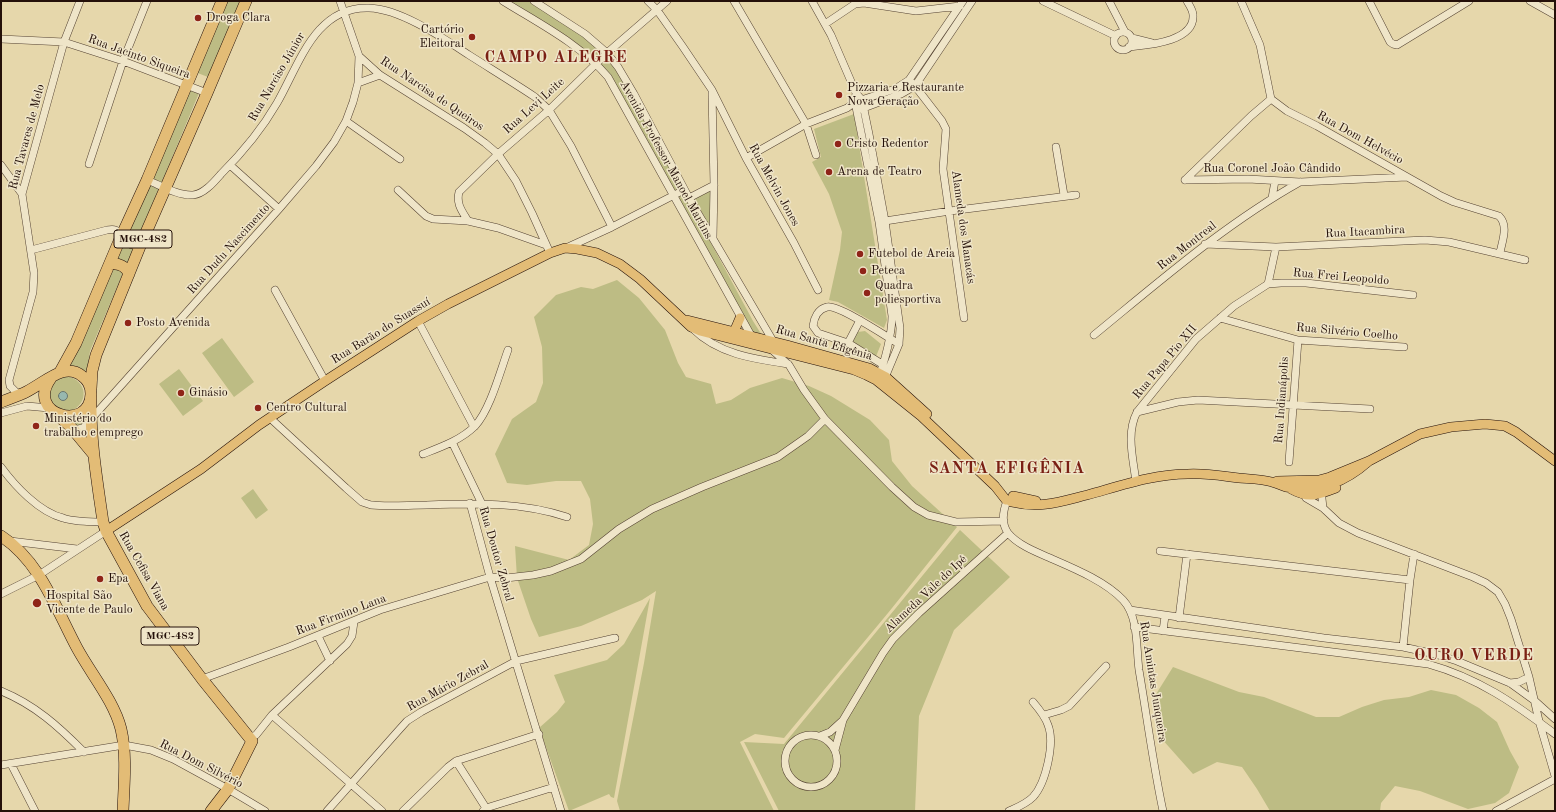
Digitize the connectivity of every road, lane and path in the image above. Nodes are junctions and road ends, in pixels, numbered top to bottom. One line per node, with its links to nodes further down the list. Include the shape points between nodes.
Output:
1 (80, 1): 29 (street, Rua Tavares de Melo)
2 (147, 1): 34 (street)
3 (222, 1): 39 (highway, MGC-482)
4 (340, 1): 22 (street)
5 (503, 1): 35 (street, Avenida Professor Manoel Martins, via 570,43)
6 (534, 1): 32 (street, Avenida Professor Manoel Martins, via 585,34)
7 (648, 1): 21 (street, Rua Melvin Jones)
8 (667, 1): 21 (street, Rua Levi Leite)
9 (734, 1): 47 (street)
10 (812, 1): 24 (street)
11 (972, 1): 40 (street)
12 (1044, 1): 26 (street)
13 (1109, 1): 25 (street)
14 (1187, 1): 30 (street, via 1193,14 1189,30)
15 (1241, 1): 43 (street, via 1260,45)
16 (1369, 1): 17 (street, via 1390,42 1397,45)
17 (1469, 1)
18 (1530, 1): 23 (street)
19 (246, 3): 42 (highway, MGC-482)
20 (962, 3): 24 (street, via 916,11 864,3 855,4); 37 (street)
21 (657, 10): 32 (street, Rua Levi Leite); 41 (street, Rua Melvin Jones)
22 (344, 11): 33 (street); 45 (street, Rua Narciso Júnior, via 369,8 398,14 437,34 535,97); 54 (street, Rua Narciso Júnior, via 314,34 276,104)
23 (1555, 15)
24 (825, 24): 44 (street)
25 (1124, 32): 26 (street); 27 (street)
26 (1115, 37): 31 (street, via 1115,44 1119,48)
27 (1132, 38): 30 (street); 31 (street)
28 (1, 39): 29 (street, Rua Jacinto Siqueira)
29 (64, 42): 34 (street, Rua Jacinto Siqueira); 64 (street, Rua Tavares de Melo)
30 (1156, 44): 31 (street)
31 (1129, 47)
32 (607, 53): 35 (street, Rua Levi Leite); 63 (street, Avenida Professor Manoel Martins, via 634,94)
33 (359, 56): 36 (street, Rua Narcisa de Queiros); 38 (street, Rua Dudu Nascimento)
34 (123, 61): 39 (street, Rua Jacinto Siqueira); 53 (street)
35 (596, 63): 45 (street, Rua Levi Leite); 67 (street, Avenida Professor Manoel Martins, via 618,94)
36 (380, 75): 38 (street); 49 (street, Rua Narcisa de Queiros, via 464,128)
37 (909, 80): 40 (street, Alameda dos Manacás); 44 (street)
38 (358, 82): 46 (street, Rua Dudu Nascimento)
39 (185, 85): 42 (street, Rua Jacinto Siqueira); 57 (highway, MGC-482)
40 (915, 86): 44 (street, via 902,94); 71 (street, Alameda dos Manacás, via 946,129 944,169)
41 (712, 90): 51 (street, Rua Melvin Jones); 60 (street)
42 (207, 93): 61 (highway, MGC-482)
43 (1271, 99): 56 (street, Rua Dom Helvécio, via 1287,111); 58 (street, Rua Coronel João Cândido, via 1185,180)
44 (860, 105): 47 (street); 73 (street); 101 (street, via 892,316)
45 (549, 110): 49 (street, Rua Levi Leite); 74 (street, Rua Narciso Júnior, via 571,146)
46 (346, 122): 52 (street); 70 (street, Rua Dudu Nascimento, via 316,166)
47 (806, 124): 50 (street); 51 (street)
48 (1056, 147): 65 (street)
49 (498, 154): 72 (street, Rua Levi Leite, via 459,192 458,204); 81 (street, Rua Narcisa de Queiros, via 519,188)
50 (816, 155)
51 (746, 158): 89 (street, Rua Melvin Jones)
52 (400, 159)
53 (89, 164)
54 (230, 165): 61 (street, Rua Narciso Júnior, via 207,188 194,195 183,194); 70 (street)
55 (1, 166): 64 (street)
56 (1407, 177): 59 (street, Rua Coronel João Cândido); 83 (street, Rua Dom Helvécio, via 1454,202 1499,216 1504,220)
57 (147, 180): 61 (street, Rua Narciso Júnior); 75 (highway, MGC-482)
58 (1275, 181): 59 (street, Rua Coronel João Cândido); 69 (street)
59 (1300, 182): 69 (street, Rua Montreal)
60 (714, 185): 68 (street); 76 (street)
61 (166, 187): 77 (highway, MGC-482)
62 (398, 190): 72 (street, via 426,216 433,219)
63 (684, 190): 67 (street, Rua Barão do Suassuí); 68 (street, Avenida Professor Manoel Martins)
64 (22, 194): 82 (street, Rua Tavares de Melo)
65 (1064, 195): 66 (street); 71 (street)
66 (1076, 195)
67 (674, 196): 74 (street, Rua Barão do Suassuí); 92 (street, Avenida Professor Manoel Martins)
68 (689, 198): 76 (street, Avenida Professor Manoel Martins)
69 (1272, 198): 78 (street, Rua Montreal)
70 (279, 210): 123 (street, Rua Dudu Nascimento)
71 (950, 211): 73 (street); 93 (street, Alameda dos Manacás)
72 (468, 220): 81 (street, via 498,228)
73 (885, 221): 104 (street, via 899,316)
74 (612, 227): 80 (street, Rua Barão do Suassuí)
75 (121, 236): 77 (highway, via 132,243); 82 (street, via 119,231 107,230); 85 (highway, MGC-482)
76 (713, 239): 106 (street, Avenida Professor Manoel Martins)
77 (141, 244): 86 (highway, MGC-482)
78 (1205, 244): 79 (street, Rua Itacambira); 99 (street, Rua Montreal)
79 (1276, 247): 83 (street, Rua Itacambira, via 1425,240 1449,242); 87 (street)
80 (565, 248): 81 (main road, Rua Barão do Suassuí); 91 (main road, Rua Santa Efigênia, via 597,253 620,264)
81 (548, 249): 96 (main road, Rua Barão do Suassuí)
82 (32, 250): 114 (street, Rua Tavares de Melo, via 33,292 9,380 10,386)
83 (1500, 253): 84 (street, Rua Itacambira)
84 (1525, 260)
85 (110, 264): 86 (highway, via 122,266); 110 (highway, MGC-482, via 76,343)
86 (129, 274): 113 (highway, MGC-482, via 96,355)
87 (1268, 284): 90 (street, Rua Frei Leopoldo, via 1306,283); 94 (street, Rua Papa Pio XII)
88 (275, 290): 112 (street)
89 (818, 290)
90 (1413, 294)
91 (682, 318): 97 (main road, Rua Santa Efigênia); 98 (main road, Rua Santa Efigênia)
92 (740, 318): 98 (main road); 100 (street, Avenida Professor Manoel Martins)
93 (964, 318)
94 (1220, 318): 102 (street, Rua Silvério Coelho); 119 (street, Rua Papa Pio XII, via 1196,339)
95 (860, 320): 101 (street); 103 (street); 103 (street, via 826,307 814,318 813,326 818,333)
96 (418, 322): 112 (main road, Rua Barão do Suassuí); 124 (street)
97 (691, 327): 105 (main road, Rua Santa Efigênia); 109 (street, via 710,343 730,352)
98 (734, 332): 100 (main road, Rua Santa Efigênia)
99 (1094, 335)
100 (752, 337): 105 (street, Avenida Professor Manoel Martins); 106 (main road, Rua Santa Efigênia)
101 (889, 338): 104 (street); 111 (street)
102 (1298, 340): 107 (street, Rua Silvério Coelho); 116 (street, Rua Indianápolis)
103 (848, 343): 111 (street)
104 (899, 344): 111 (street)
105 (757, 345): 106 (main road, Rua Santa Efigênia)
106 (772, 345): 109 (street, Avenida Professor Manoel Martins); 111 (main road, Rua Santa Efigênia, via 860,365)
107 (1404, 348)
108 (508, 350): 124 (street, via 489,403)
109 (788, 364): 122 (street, Avenida Professor Manoel Martins)
110 (56, 375): 113 (highway, via 67,371 79,374 88,383); 114 (highway); 118 (highway, MGC-482, via 48,383 45,396)
111 (881, 376): 137 (main road, Rua Santa Efigênia, via 923,410)
112 (325, 381): 121 (main road, Rua Barão do Suassuí)
113 (91, 393): 118 (highway, via 88,406 82,412 64,417); 123 (highway, Rua Cefisa Viana / MGC-482)
114 (19, 395): 115 (highway)
115 (1, 402)
116 (1293, 405): 117 (street); 119 (street, via 1198,400); 131 (street, Rua Indianápolis)
117 (1370, 409)
118 (52, 411): 120 (street, via 27,406); 125 (highway)
119 (1137, 412): 133 (street, Rua Papa Pio XII, via 1130,432)
120 (1, 413)
121 (270, 418): 138 (street, Rua Doutor Zebral, via 362,502 380,506); 143 (main road, Rua Barão do Suassuí, via 201,469)
122 (825, 419): 142 (street, Avenida Professor Manoel Martins, via 892,488 922,512 956,522); 151 (street, Rua Firmino Lana, via 808,436 778,457 652,509 619,529 581,559 533,575)
123 (90, 420): 125 (street, Rua Dudu Nascimento, via 83,428); 128 (highway, Rua Cefisa Viana / MGC-482)
124 (474, 427): 126 (street)
125 (73, 430): 128 (highway)
126 (452, 442): 127 (street); 139 (street)
127 (423, 454)
128 (94, 455): 143 (highway, Rua Cefisa Viana / MGC-482)
129 (1370, 461): 130 (main road, via 1420,434 1451,427 1485,424 1505,426); 135 (main road, via 1330,477); 135 (main road, via 1355,474 1337,483)
130 (1555, 461)
131 (1289, 462)
132 (1, 467): 143 (street, via 18,489 48,512 62,518)
133 (1136, 482): 134 (main road, via 1189,474); 137 (main road, via 1065,500)
134 (1272, 482): 136 (main road); 136 (main road, via 1282,480)
135 (1320, 487): 136 (main road); 136 (main road); 140 (street)
136 (1305, 488): 140 (street, via 1310,501)
137 (1009, 500): 142 (street, via 1003,512)
138 (470, 504): 139 (street); 151 (street, Rua Doutor Zebral)
139 (482, 504): 141 (street, via 532,508)
140 (1323, 508): 149 (street, via 1348,528)
141 (567, 517)
142 (1004, 521): 144 (street)
143 (106, 526): 146 (street, Rua Barão do Suassuí); 169 (highway, Rua Cefisa Viana / MGC-482, via 147,606)
144 (1008, 533): 154 (street, Rua Amintas Junqueira, via 1030,549 1079,571 1112,591); 177 (street, Alameda Vale do Ipê, via 893,639)
145 (5, 539): 146 (street); 150 (highway)
146 (77, 549): 150 (street, Rua Barão do Suassuí)
147 (1160, 551): 148 (street)
148 (1188, 554): 152 (street); 156 (street)
149 (1414, 554): 152 (street); 168 (street, via 1473,577 1498,592 1511,619)
150 (39, 575): 153 (street, Rua Barão do Suassuí); 183 (highway, via 77,648 116,713)
151 (490, 577): 157 (street, Rua Firmino Lana, via 380,610); 166 (street, Rua Doutor Zebral)
152 (1410, 580): 163 (street)
153 (1, 594)
154 (1130, 610): 155 (street); 158 (street, Rua Amintas Junqueira)
155 (1165, 616): 156 (street); 159 (street)
156 (1179, 618): 162 (street)
157 (354, 622): 160 (street, Rua Firmino Lana); 165 (street, via 352,636)
158 (1134, 627): 159 (street); 204 (street, Rua Amintas Junqueira)
159 (1163, 630): 164 (street)
160 (318, 636): 165 (street); 169 (street, Rua Firmino Lana)
161 (615, 638): 166 (street, Rua Mário Zebral)
162 (1324, 638): 163 (street); 164 (street)
163 (1403, 647): 170 (street, via 1457,661)
164 (1323, 650): 178 (street, via 1399,659 1450,670 1509,700)
165 (330, 661): 174 (street)
166 (516, 661): 179 (street, Rua Doutor Zebral); 191 (street, Rua Mário Zebral, via 407,721)
167 (1106, 666): 175 (street, via 1069,706)
168 (1529, 676): 170 (street, via 1519,682); 172 (street)
169 (202, 679): 182 (highway, Rua Cefisa Viana / MGC-482)
170 (1510, 683): 172 (street)
171 (1, 691): 185 (street, via 35,708 56,724)
172 (1535, 701): 176 (street); 178 (street)
173 (1032, 702): 175 (street)
174 (272, 715): 182 (street); 191 (street)
175 (1044, 715): 203 (street, via 1050,738 1040,786 1025,804)
176 (1555, 719)
177 (843, 720): 181 (street, Alameda Vale do Ipê, via 830,732); 184 (street, Alameda Vale do Ipê)
178 (1539, 722): 180 (street); 189 (street)
179 (539, 734): 186 (street); 192 (street, Rua Doutor Zebral)
180 (1555, 734)
181 (820, 736): 184 (street); 184 (street, via 810,734 800,737 786,751 786,772 792,780 801,786 811,787 821,785 830,779 837,760)
182 (251, 739): 193 (highway)
183 (124, 745): 185 (street); 193 (street, Rua Dom Silvério, via 151,750 173,758); 196 (highway)
184 (835, 750)
185 (84, 752): 187 (street)
186 (456, 761): 194 (street); 201 (street)
187 (11, 764): 188 (street); 195 (street)
188 (1, 765)
189 (1555, 776)
190 (1555, 779): 205 (street)
191 (351, 784): 199 (street, Rua Mário Zebral); 200 (street)
192 (554, 787): 194 (street); 202 (street, Rua Doutor Zebral)
193 (228, 789): 197 (highway); 198 (street, Rua Dom Silvério)
194 (485, 809)
195 (35, 811)
196 (123, 811)
197 (212, 811)
198 (265, 811)
199 (327, 811)
200 (382, 811)
201 (403, 811)
202 (561, 811)
203 (1009, 811)
204 (1163, 811)
205 (1496, 811)

